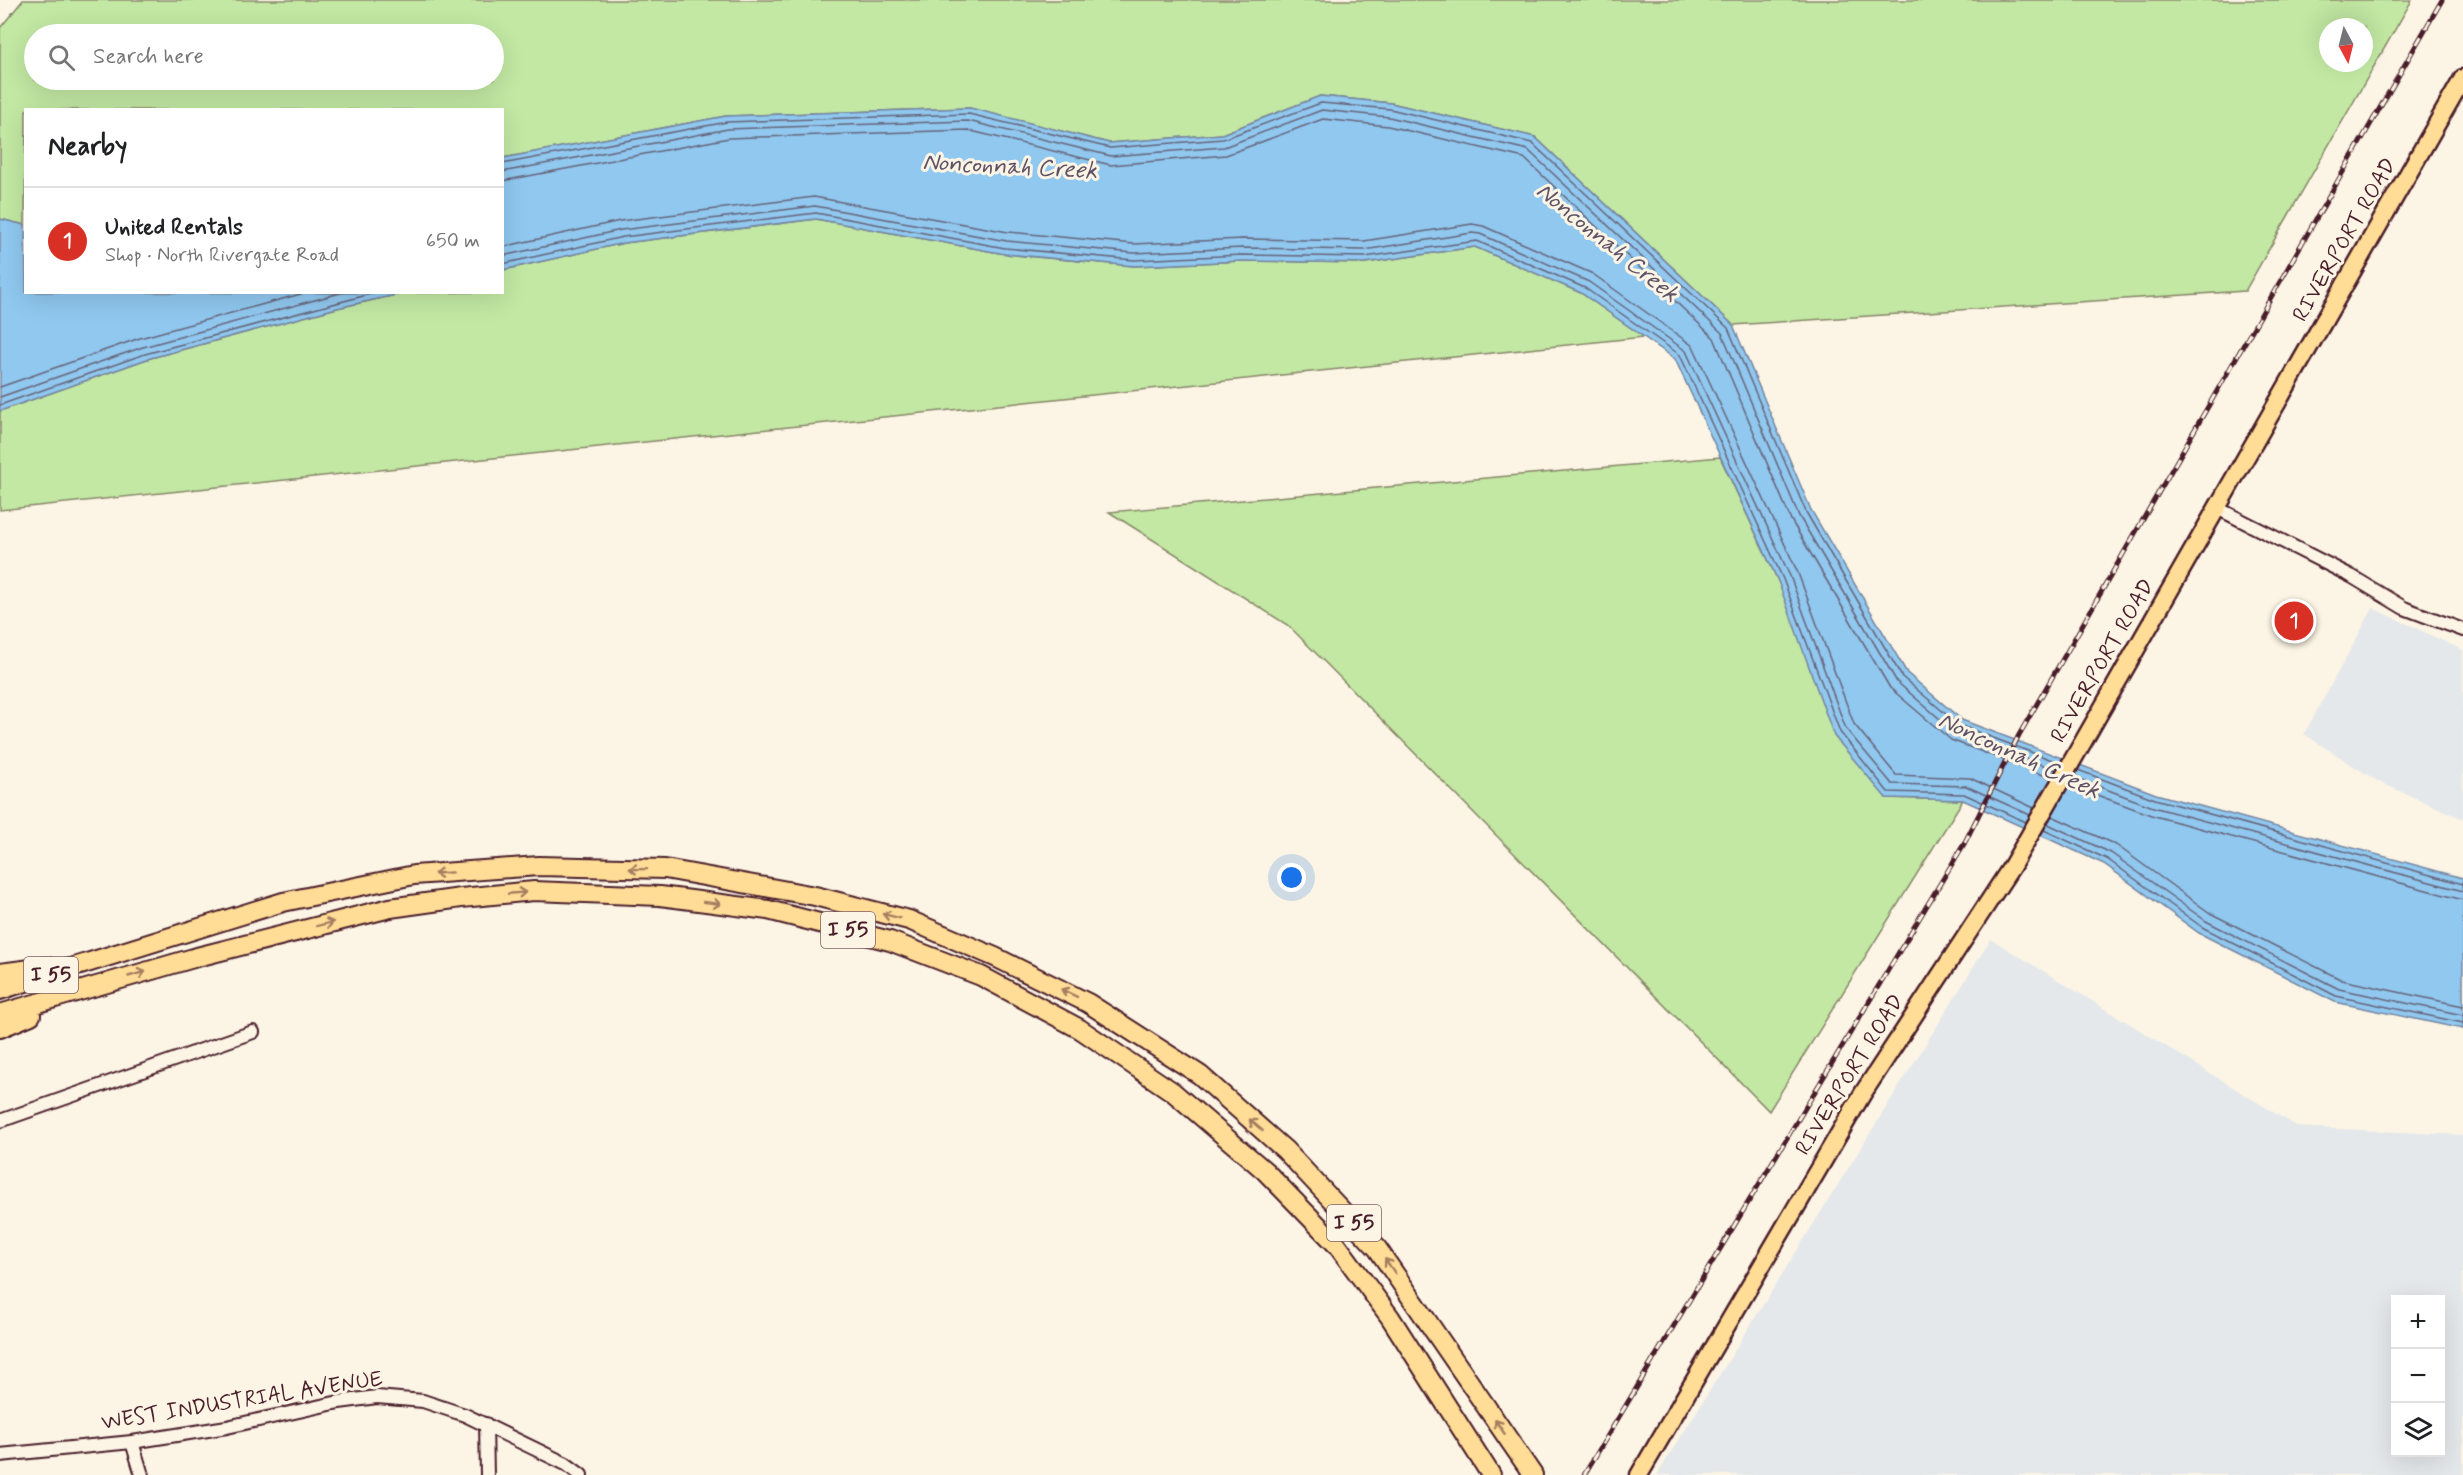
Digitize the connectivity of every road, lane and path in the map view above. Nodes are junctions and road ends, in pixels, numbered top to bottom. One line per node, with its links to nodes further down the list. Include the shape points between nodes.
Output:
1 (2463, 78): 2 (main road, RIVERPORT ROAD)
2 (2217, 508): 3 (street, via 2351,576 2404,608); 20 (main road, RIVERPORT ROAD, via 2012,866 1863,1093)
3 (2463, 630)
4 (102, 960): 5 (highway); 7 (highway, I 55); 19 (highway, I 55, one-way to 4, via 1377,1248 1285,1150 1200,1075 1088,1003 909,920 815,896 665,869 539,866 414,875 283,902)
5 (0, 973)
6 (106, 983): 8 (highway, I 55); 9 (highway); 18 (highway, I 55, one-way to 18, via 390,908 534,891 660,896 768,910 890,941 981,976 1080,1029 1173,1092 1265,1171 1337,1245 1390,1317)
7 (0, 990)
8 (0, 1014)
9 (0, 1028)
10 (253, 1032): 11 (street)
11 (0, 1121)
12 (486, 1424): 13 (street, WEST INDUSTRIAL AVENUE, via 423,1401 377,1397); 16 (street); 17 (street, WEST INDUSTRIAL AVENUE)
13 (132, 1442): 14 (street, WEST INDUSTRIAL AVENUE); 15 (street)
14 (0, 1455)
15 (142, 1475)
16 (487, 1475)
17 (581, 1475)
18 (1491, 1475)
19 (1533, 1475)
20 (1639, 1475)

